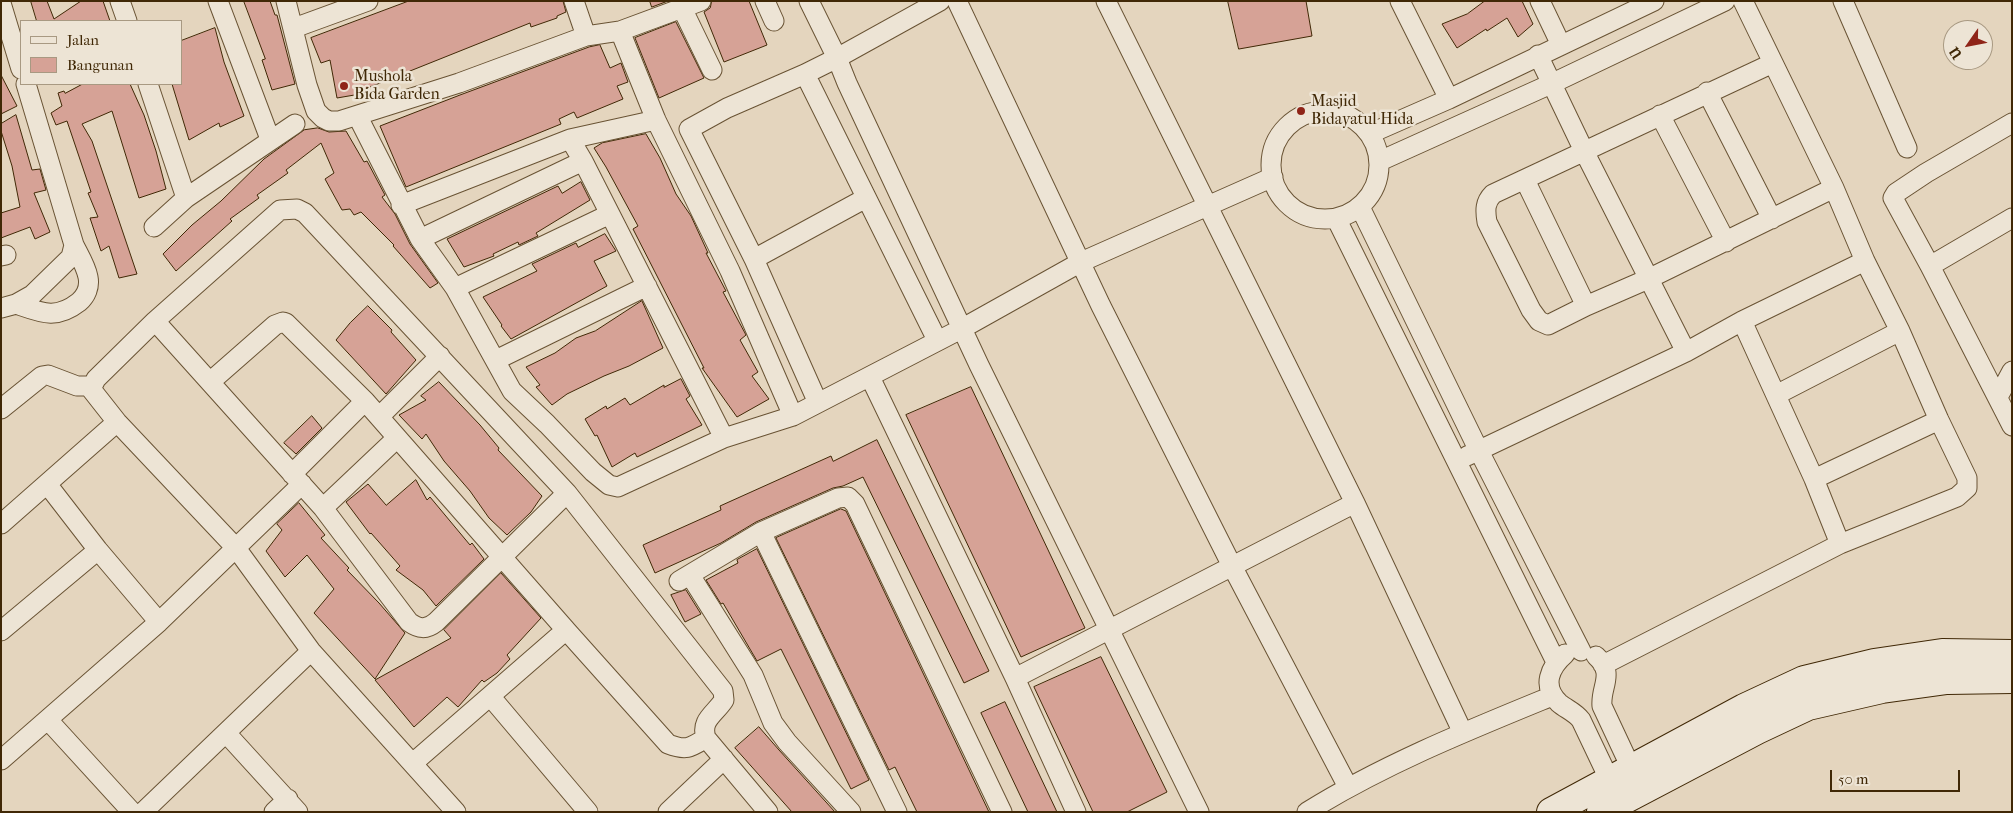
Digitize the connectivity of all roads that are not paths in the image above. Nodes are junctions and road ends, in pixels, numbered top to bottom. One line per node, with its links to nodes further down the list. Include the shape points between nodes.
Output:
1 (120, 1): 20 (street)
2 (218, 1): 44 (street)
3 (286, 1): 22 (street)
4 (368, 1): 22 (street)
5 (574, 1): 24 (street)
6 (700, 1): 19 (street)
7 (765, 1): 21 (street)
8 (809, 1): 27 (street)
9 (940, 1): 27 (street)
10 (957, 1): 66 (street)
11 (1106, 1): 55 (street)
12 (1400, 1): 36 (street)
13 (1540, 1): 25 (street)
14 (1654, 1): 25 (street)
15 (1725, 1): 32 (street)
16 (1743, 1): 28 (street)
17 (1843, 1): 45 (street)
18 (1, 3): 29 (street)
19 (682, 8): 23 (street); 30 (street)
20 (127, 20)
21 (774, 21)
22 (294, 28): 38 (street, via 316,111 329,121)
23 (620, 31): 24 (street); 39 (street)
24 (586, 36): 38 (street, via 459,84)
25 (1561, 46): 26 (street)
26 (1538, 55): 32 (street); 36 (street)
27 (838, 58): 31 (street); 76 (street)
28 (1773, 63): 35 (street); 51 (street)
29 (20, 66)
30 (712, 70)
31 (805, 74): 53 (street); 65 (street, via 688,129)
32 (1553, 82): 46 (street); 48 (street)
33 (26, 85): 64 (street)
34 (148, 85): 52 (street)
35 (1707, 92): 37 (street); 59 (street)
36 (1449, 99): 42 (street)
37 (1660, 114): 46 (street); 63 (street)
38 (358, 116): 54 (street)
39 (656, 120): 43 (street); 91 (street, via 730,271)
40 (295, 124): 44 (street)
41 (2012, 124): 68 (street, via 1926,173 1893,196)
42 (1370, 134): 48 (street); 49 (street, via 1352,117 1337,112 1307,113 1282,132 1274,146 1271,161)
43 (570, 139): 47 (street); 54 (street)
44 (270, 140): 52 (street)
45 (1907, 148)
46 (1584, 152): 50 (street); 69 (street)
47 (583, 161): 57 (street); 62 (street)
48 (1380, 161): 56 (street, via 1377,182)
49 (1273, 177): 55 (street); 58 (street, via 1279,192 1290,205 1304,214)
50 (1525, 180): 73 (street); 73 (street, via 1492,194 1487,200 1487,222 1539,321 1548,325)
51 (1834, 188): 59 (street); 67 (street)
52 (186, 198): 61 (street)
53 (866, 198): 65 (street); 78 (street)
54 (401, 205): 62 (street)
55 (1207, 206): 66 (street); 104 (street)
56 (1360, 207): 58 (street); 98 (street)
57 (610, 214): 70 (street); 71 (street)
58 (1336, 218): 99 (street)
59 (1772, 219): 63 (street)
60 (2010, 225): 68 (street)
61 (154, 227)
62 (420, 239): 71 (street)
63 (1726, 242): 69 (street)
64 (74, 245): 72 (street, via 71,257 64,265 32,295); 72 (street, via 89,280 82,299 61,313)
65 (754, 259): 89 (street)
66 (1081, 262): 76 (street); 112 (street)
67 (1865, 262): 75 (street); 77 (street)
68 (1930, 266): 87 (street)
69 (1648, 280): 73 (street); 79 (street)
70 (647, 286): 81 (street); 97 (street)
71 (455, 288): 81 (street)
72 (9, 306)
73 (1586, 306)
74 (155, 321): 80 (street, via 280,210 297,209); 84 (street); 85 (street)
75 (1742, 321): 79 (street); 86 (street)
76 (962, 328): 78 (street); 115 (street)
77 (1900, 331): 86 (street); 93 (street)
78 (937, 340): 83 (street)
79 (1686, 352): 98 (street)
80 (440, 356): 92 (street); 103 (street)
81 (496, 360): 97 (street, via 512,391 609,484 618,487)
82 (2012, 371): 87 (street)
83 (870, 377): 89 (street); 122 (street)
84 (210, 382): 88 (street, via 275,325 283,322); 100 (street)
85 (92, 386): 90 (street, via 77,386 48,375 42,376); 94 (street, via 92,392)
86 (1776, 395): 101 (street)
87 (1998, 397): 95 (street)
88 (365, 402): 92 (street); 100 (street)
89 (818, 403): 91 (street)
90 (1, 409)
91 (793, 416): 97 (street)
92 (379, 418): 96 (street)
93 (1939, 420): 101 (street); 108 (street, via 1967,478 1967,488 1957,497)
94 (117, 422): 102 (street); 109 (street)
95 (2012, 426)
96 (397, 438): 105 (street); 111 (street)
97 (724, 438)
98 (1479, 451): 99 (street); 118 (street)
99 (1457, 461): 120 (street)
100 (297, 479): 105 (street); 109 (street)
101 (1814, 479): 108 (street)
102 (46, 484): 106 (street); 110 (street)
103 (567, 493): 111 (street); 130 (street, via 723,691 724,700 703,729)
104 (1355, 503): 112 (street); 129 (street)
105 (323, 508): 111 (street, via 416,627 426,628 436,622)
106 (1, 524)
107 (761, 532): 144 (street, via 685,578 753,675 773,723); 145 (street); 146 (street, via 838,498 848,497 851,500)
108 (1840, 544): 121 (street)
109 (236, 548): 113 (street); 117 (street)
110 (98, 550): 113 (street); 116 (street)
111 (501, 556): 114 (street)
112 (1232, 566): 115 (street); 135 (street)
113 (159, 622): 127 (street)
114 (566, 630): 124 (street); 130 (street, via 668,744 681,749)
115 (1109, 630): 122 (street); 148 (street)
116 (1, 631)
117 (311, 651): 128 (street); 133 (street)
118 (1581, 651): 120 (street, via 1566,653); 121 (street, via 1594,655)
119 (2012, 654): 126 (main road, via 1942,653 1874,663 1804,680)
120 (1556, 662): 125 (street, via 1549,679)
121 (1603, 665): 134 (street, via 1607,678 1602,706)
122 (1015, 678): 147 (street)
123 (2012, 679): 126 (main road, via 1947,680 1882,689)
124 (490, 696): 133 (street); 141 (street)
125 (1552, 696): 129 (street); 134 (street, via 1575,713)
126 (1750, 719): 134 (main road); 151 (main road)
127 (48, 720): 131 (street); 137 (street)
128 (226, 733): 136 (street); 138 (street)
129 (1463, 733): 135 (street)
130 (706, 738): 132 (street)
131 (1, 760)
132 (724, 760): 142 (street); 143 (street)
133 (413, 763): 140 (street)
134 (1621, 774): 150 (main road)
135 (1348, 786): 149 (street)
136 (293, 805): 139 (street)
137 (132, 812)
138 (143, 812)
139 (274, 812)
140 (456, 812)
141 (588, 812)
142 (668, 812)
143 (768, 812)
144 (851, 812)
145 (897, 812)
146 (1002, 812)
147 (1076, 812)
148 (1199, 812)
149 (1307, 812)
150 (1552, 812)
151 (1601, 812)

